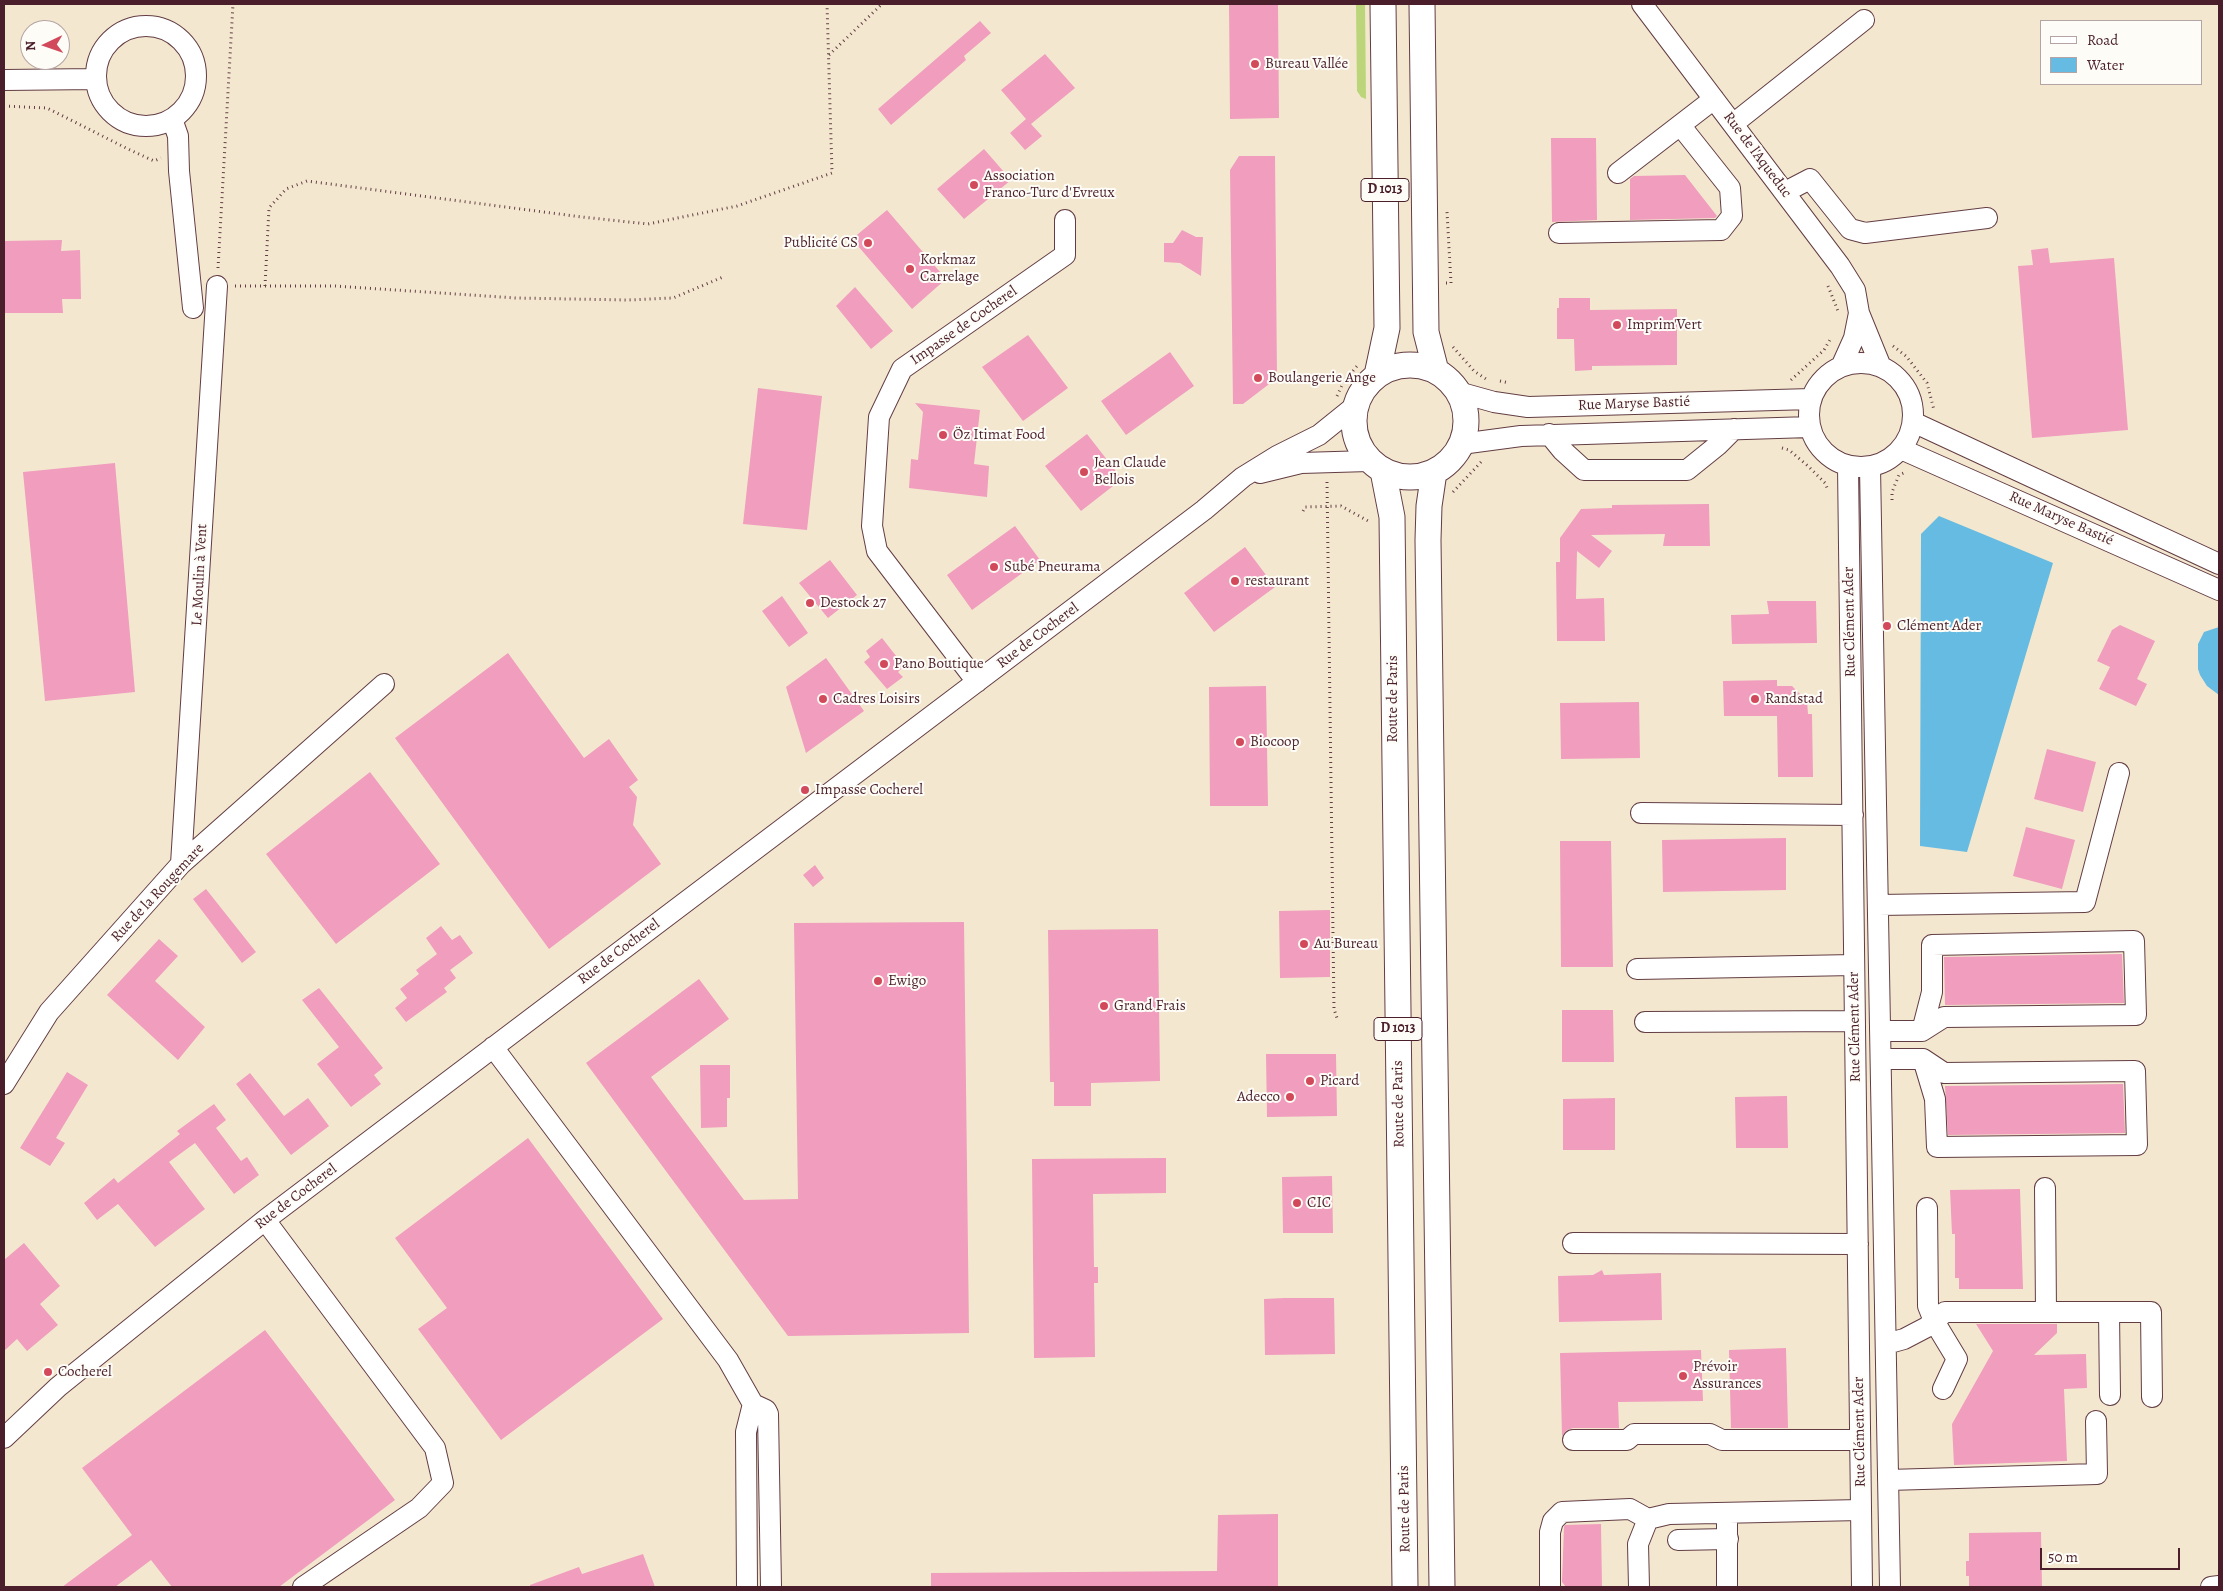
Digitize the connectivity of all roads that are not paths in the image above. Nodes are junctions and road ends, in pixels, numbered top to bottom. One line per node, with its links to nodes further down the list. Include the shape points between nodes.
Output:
1 (1383, 4): 22 (main road, D 1013, via 1387,328)
2 (1422, 4): 21 (main road, D 1013, via 1426,332)
3 (1642, 4): 7 (street, Rue de l'Aqueduc)
4 (1864, 20): 9 (street)
5 (96, 79): 6 (street); 8 (street, via 98,94 106,107 129,124 151,126); 8 (street, via 97,63 115,36 129,28 162,28 187,48 194,62 196,78 193,94)
6 (4, 80)
7 (1714, 98): 9 (street, Rue de l'Aqueduc); 10 (street)
8 (172, 119): 17 (street, via 178,136)
9 (1733, 124): 12 (street, Rue de l'Aqueduc)
10 (1680, 125): 11 (street); 15 (street, via 1730,188 1732,216 1721,230)
11 (1618, 173)
12 (1785, 192): 13 (street, via 1810,179 1850,229 1865,233); 18 (street, Rue de l'Aqueduc, via 1855,290)
13 (1987, 218)
14 (1065, 220): 39 (street, Impasse de Cocherel, via 1065,255 902,369 879,417 872,526 877,551)
15 (1559, 232)
16 (217, 286): 44 (street, Le Moulin à Vent)
17 (193, 308)
18 (1859, 313): 19 (street, Rue de l'Aqueduc, via 1854,338); 20 (street, Rue de l'Aqueduc)
19 (1841, 367): 20 (street, via 1868,363); 24 (street, via 1828,375)
20 (1881, 367): 26 (street, via 1895,375 1905,388 1912,402)
21 (1436, 371): 22 (main road, via 1406,365); 23 (main road)
22 (1377, 375): 25 (main road, via 1363,390)
23 (1458, 392): 24 (street, Rue Maryse Bastié, via 1528,407); 30 (main road, via 1466,418)
24 (1811, 399): 27 (street)
25 (1355, 406): 32 (main road, via 1355,435 1360,449); 36 (street, Rue de Cocherel, via 1319,435)
26 (1912, 422): 31 (street, via 1909,436); 37 (street, Rue Maryse Bastié)
27 (1810, 427): 28 (street, Rue Maryse Bastié); 33 (street, via 1824,452)
28 (1734, 429): 29 (street, Rue Maryse Bastié); 29 (street, via 1687,470 1584,470)
29 (1549, 434): 30 (street, Rue Maryse Bastié)
30 (1461, 444): 35 (main road, via 1454,455)
31 (1901, 449): 34 (street, via 1886,462); 38 (street, Rue Maryse Bastié)
32 (1376, 466): 35 (main road, via 1399,477 1417,477); 36 (street, Rue de Cocherel, via 1323,461); 83 (main road, Route de Paris / D 1013, via 1392,517)
33 (1848, 466): 34 (street); 43 (street, Rue Clément Ader)
34 (1870, 467): 45 (street, Rue Clément Ader)
35 (1434, 472): 84 (main road, D 1013, via 1428,540)
36 (1243, 477): 39 (street, Rue de Cocherel)
37 (2219, 564)
38 (2219, 590)
39 (977, 682): 52 (street, Rue de Cocherel)
40 (384, 684): 44 (street, Rue de la Rougemare)
41 (2119, 773): 45 (street, via 2085,902)
42 (1641, 813): 43 (street)
43 (1853, 816): 46 (street, Rue Clément Ader)
44 (181, 864): 55 (street, Rue de la Rougemare, via 49,1012)
45 (1878, 905): 50 (street, Rue Clément Ader)
46 (1854, 965): 47 (street); 48 (street, Rue Clément Ader)
47 (1637, 969)
48 (1855, 1021): 49 (street); 60 (street, Rue Clément Ader)
49 (1645, 1022)
50 (1880, 1031): 51 (street); 54 (street, Rue Clément Ader)
51 (1922, 1031): 51 (street, via 1932,992 1932,945 2134,941 2136,1015 1944,1017)
52 (493, 1048): 58 (street, Rue de Cocherel); 68 (street, via 728,1360)
53 (1923, 1058): 53 (street, via 1944,1073 2135,1071 2137,1145 1937,1147 1936,1099); 54 (street)
54 (1881, 1059): 64 (street, Rue Clément Ader)
55 (4, 1084)
56 (2045, 1188): 61 (street)
57 (1927, 1208): 63 (street, via 1928,1306)
58 (265, 1220): 70 (street, Rue de Cocherel, via 58,1387); 80 (street, via 435,1448 443,1483 419,1508)
59 (1573, 1243): 60 (street)
60 (1858, 1244): 72 (street, Rue Clément Ader)
61 (2046, 1312): 62 (street); 63 (street, via 1945,1312)
62 (2109, 1312): 66 (street); 67 (street, via 2151,1312)
63 (1934, 1321): 64 (street); 65 (street, via 1957,1359)
64 (1886, 1344): 73 (street, Rue Clément Ader)
65 (1943, 1389)
66 (2110, 1395)
67 (2152, 1397)
68 (753, 1404): 81 (street, via 746,1432); 82 (street, via 768,1414)
69 (2096, 1421): 73 (street, via 2097,1474)
70 (4, 1438)
71 (1572, 1440): 72 (street, via 1626,1440 1634,1434 1710,1434 1722,1440)
72 (1860, 1440): 74 (street, Rue Clément Ader)
73 (1888, 1480): 89 (street, Rue Clément Ader)
74 (1861, 1510): 75 (street); 88 (street, Rue Clément Ader)
75 (1727, 1513): 76 (street, via 1669,1514); 77 (street)
76 (1648, 1519): 85 (street, via 1630,1509 1562,1512 1553,1521 1550,1532); 86 (street, via 1638,1544)
77 (1728, 1539): 78 (street); 87 (street)
78 (1678, 1540)
79 (2219, 1586): 90 (street)
80 (303, 1587)
81 (747, 1587)
82 (772, 1587)
83 (1405, 1587)
84 (1442, 1587)
85 (1550, 1587)
86 (1638, 1587)
87 (1728, 1587)
88 (1862, 1587)
89 (1890, 1587)
90 (2211, 1587)

